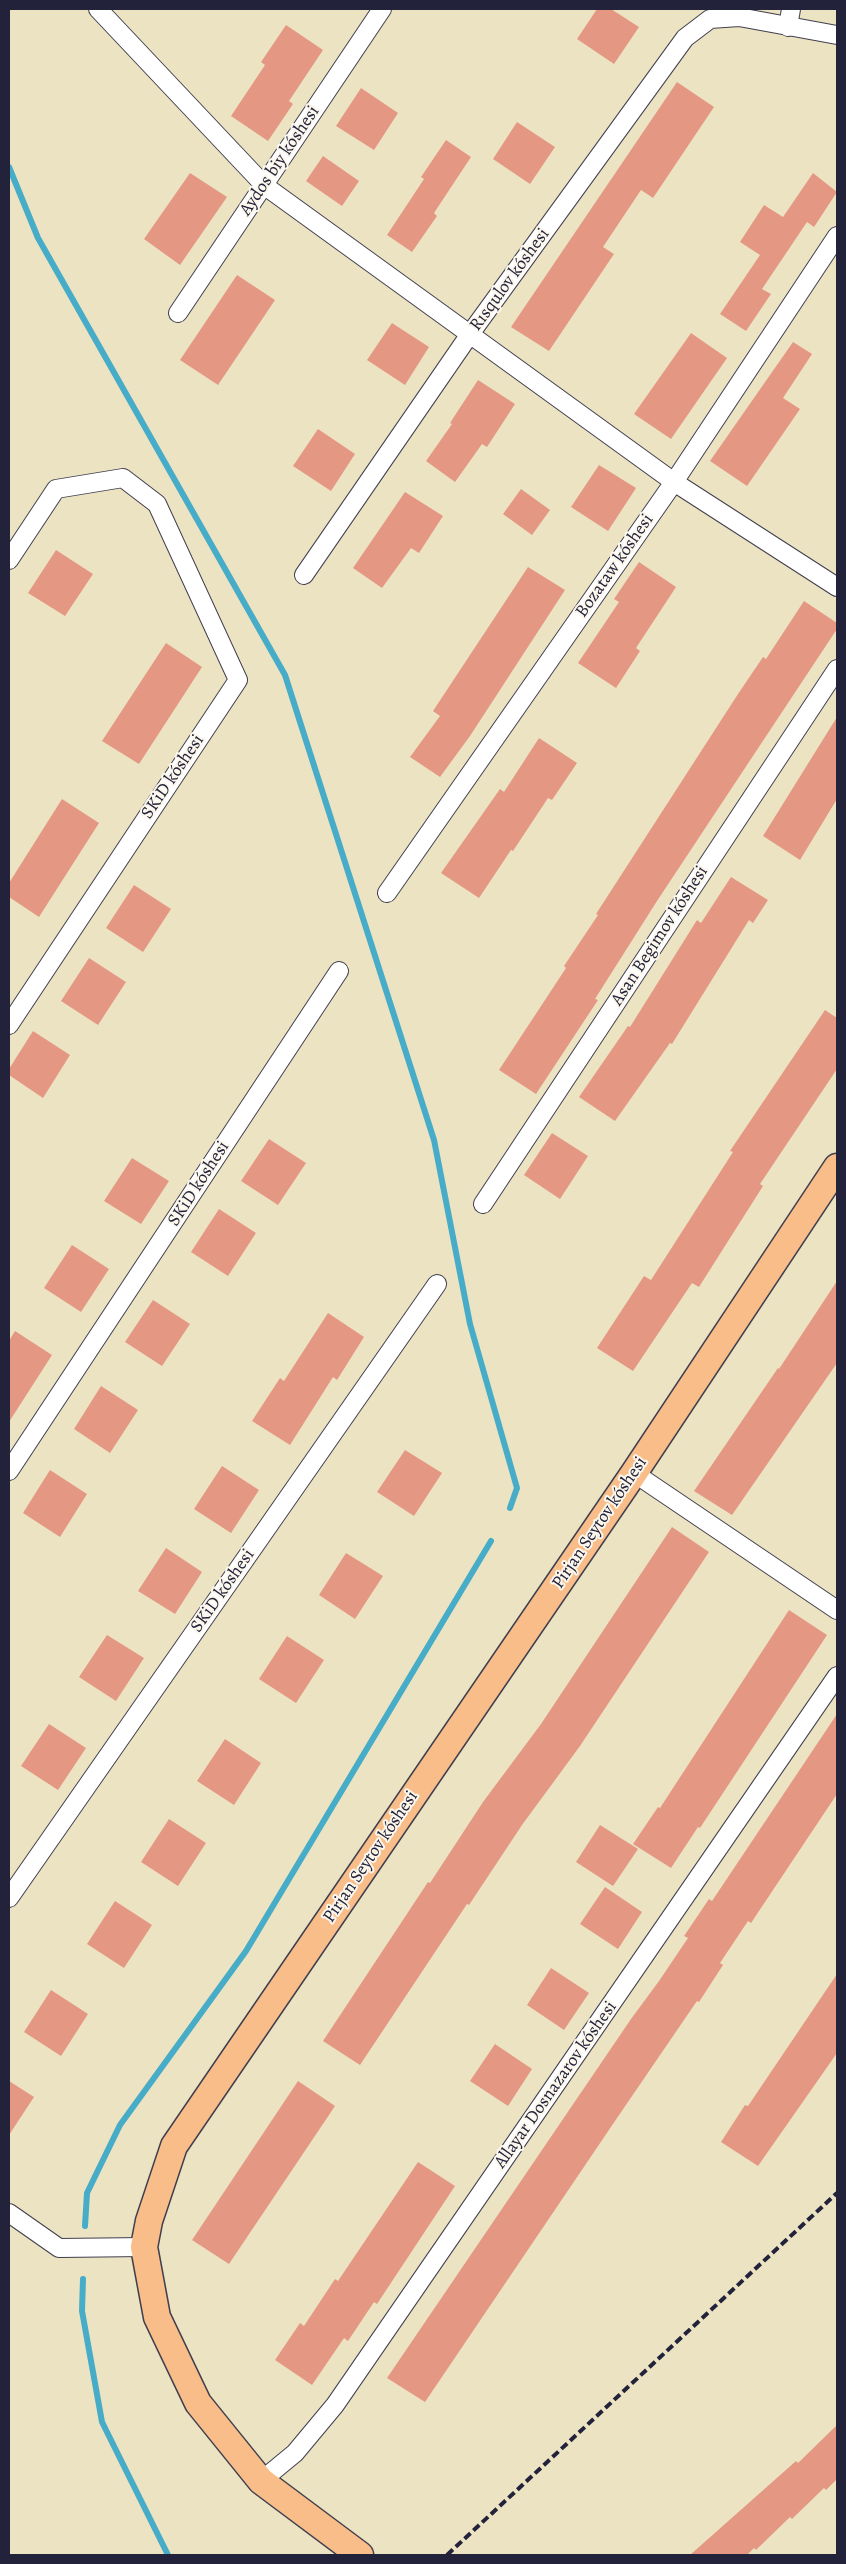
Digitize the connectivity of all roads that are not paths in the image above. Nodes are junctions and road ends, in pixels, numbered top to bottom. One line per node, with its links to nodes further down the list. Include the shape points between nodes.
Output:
1 (98, 9): 7 (street)
2 (382, 9): 7 (street, Aydos biy kóshesi)
3 (790, 9): 5 (street)
4 (738, 13): 5 (street, Rısqulov kóshesi); 10 (street, Rısqulov kóshesi, via 710,18 684,38)
5 (788, 27): 6 (street, Rısqulov kóshesi)
6 (837, 35)
7 (265, 186): 9 (street, Aydos biy kóshesi); 10 (street)
8 (837, 236): 11 (street, Bozataw kóshesi)
9 (178, 313)
10 (470, 334): 11 (street); 13 (street, Rısqulov kóshesi)
11 (674, 482): 14 (street); 16 (street, Bozataw kóshesi)
12 (9, 560): 18 (street, SKiD kóshesi, via 56,489 124,478 156,504 238,680)
13 (304, 575)
14 (837, 587)
15 (837, 668): 20 (street, Asan Begimov kóshesi)
16 (387, 893)
17 (339, 971): 22 (street, SKiD kóshesi)
18 (9, 1025)
19 (837, 1167): 23 (main road, Pirjan Seytov kóshesi)
20 (483, 1204)
21 (437, 1284): 26 (street, SKiD kóshesi)
22 (9, 1471)
23 (634, 1473): 24 (street); 28 (main road, Pirjan Seytov kóshesi, via 174,2146 149,2221)
24 (837, 1610)
25 (837, 1676): 29 (street, Allayar Dosnazarov kóshesi, via 334,2406 295,2453)
26 (9, 1898)
27 (9, 2213): 28 (street, via 59,2248)
28 (144, 2247): 29 (main road, Pirjan Seytov kóshesi, via 157,2317 198,2404)
29 (261, 2481): 30 (main road, Pirjan Seytov kóshesi)
30 (350, 2552)

